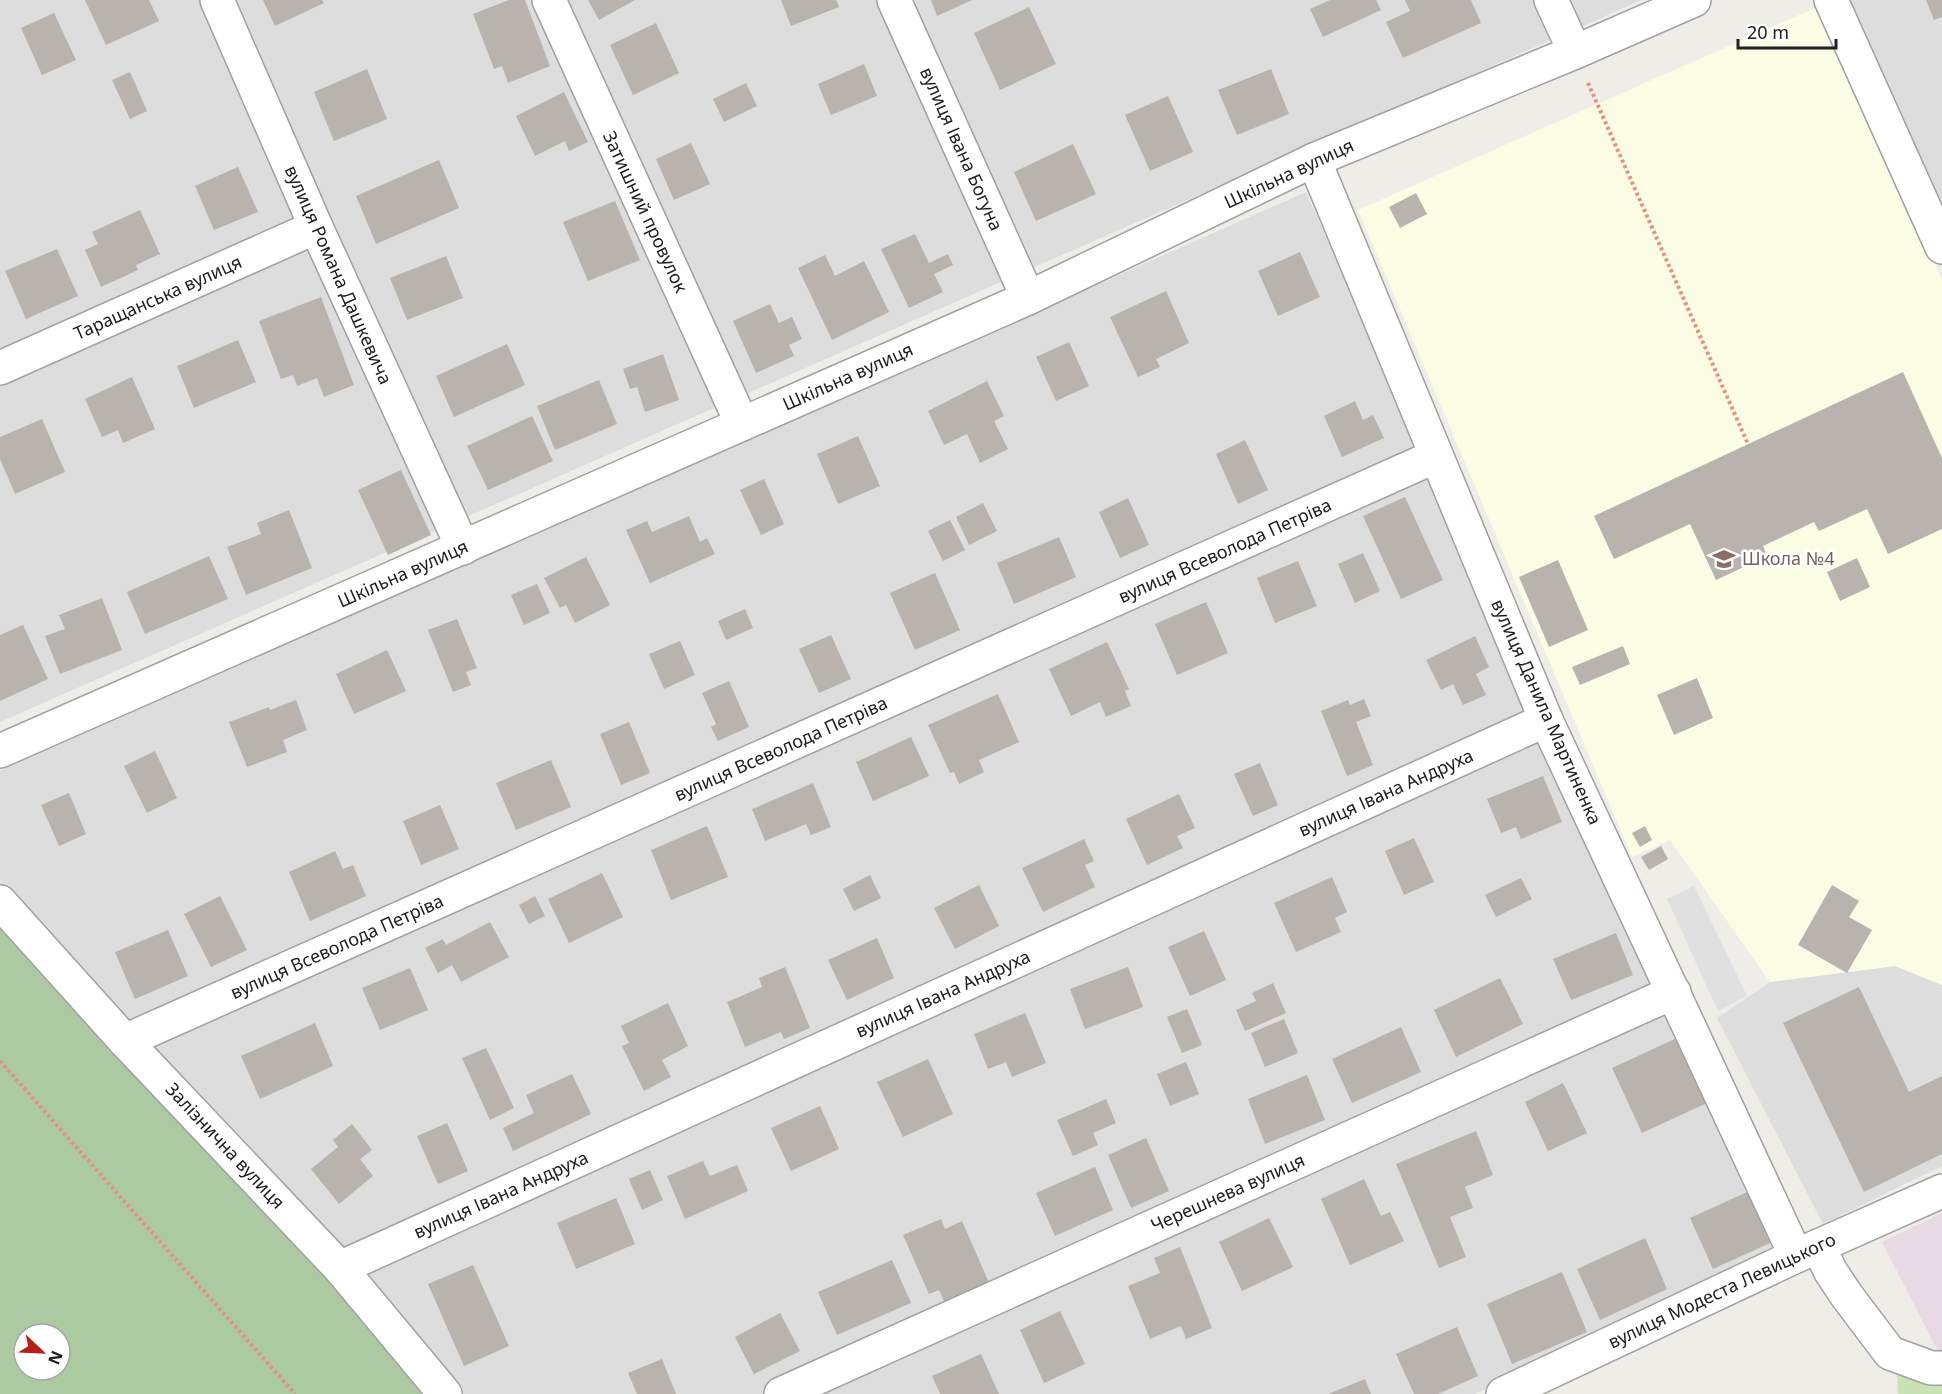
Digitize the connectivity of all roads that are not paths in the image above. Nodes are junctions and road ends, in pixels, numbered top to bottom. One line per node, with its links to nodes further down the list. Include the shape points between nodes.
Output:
1 (217, 0): 9 (street, вулиця Романа Дашкевича)
2 (549, 0): 13 (street, Затишний провулок)
3 (894, 0): 11 (street, вулиця Івана Богуна)
4 (1551, 0): 7 (street)
5 (1694, 0): 7 (street, Шкільна вулиця)
6 (1831, 0): 10 (street)
7 (1575, 52): 8 (street, Шкільна вулиця)
8 (1314, 160): 11 (street, Шкільна вулиця); 14 (street, вулиця Данила Мартиненка)
9 (316, 227): 12 (street, Таращанська вулиця); 15 (street, вулиця Романа Дашкевича)
10 (1942, 246)
11 (1028, 298): 13 (street, Шкільна вулиця)
12 (0, 368)
13 (742, 424): 15 (street, Шкільна вулиця)
14 (1436, 456): 16 (street, вулиця Данила Мартиненка); 20 (street, вулиця Всеволода Петріва)
15 (463, 548): 17 (street, Шкільна вулиця)
16 (1546, 720): 19 (street, вулиця Данила Мартиненка); 23 (street, вулиця Івана Андруха)
17 (0, 751)
18 (0, 902): 20 (street, Залізнична вулиця)
19 (1674, 992): 22 (street, вулиця Данила Мартиненка); 26 (street, Черешнева вулиця)
20 (125, 1041): 23 (street, Залізнична вулиця)
21 (1942, 1191): 22 (street, вулиця Модеста Левицького)
22 (1807, 1251): 24 (street, вулиця Данила Мартиненка, via 1831,1272 1890,1353 1931,1368); 27 (street, вулиця Модеста Левицького)
23 (340, 1268): 25 (street, Залізнична вулиця)
24 (1942, 1368)
25 (445, 1394)
26 (781, 1394)
27 (1503, 1394)

